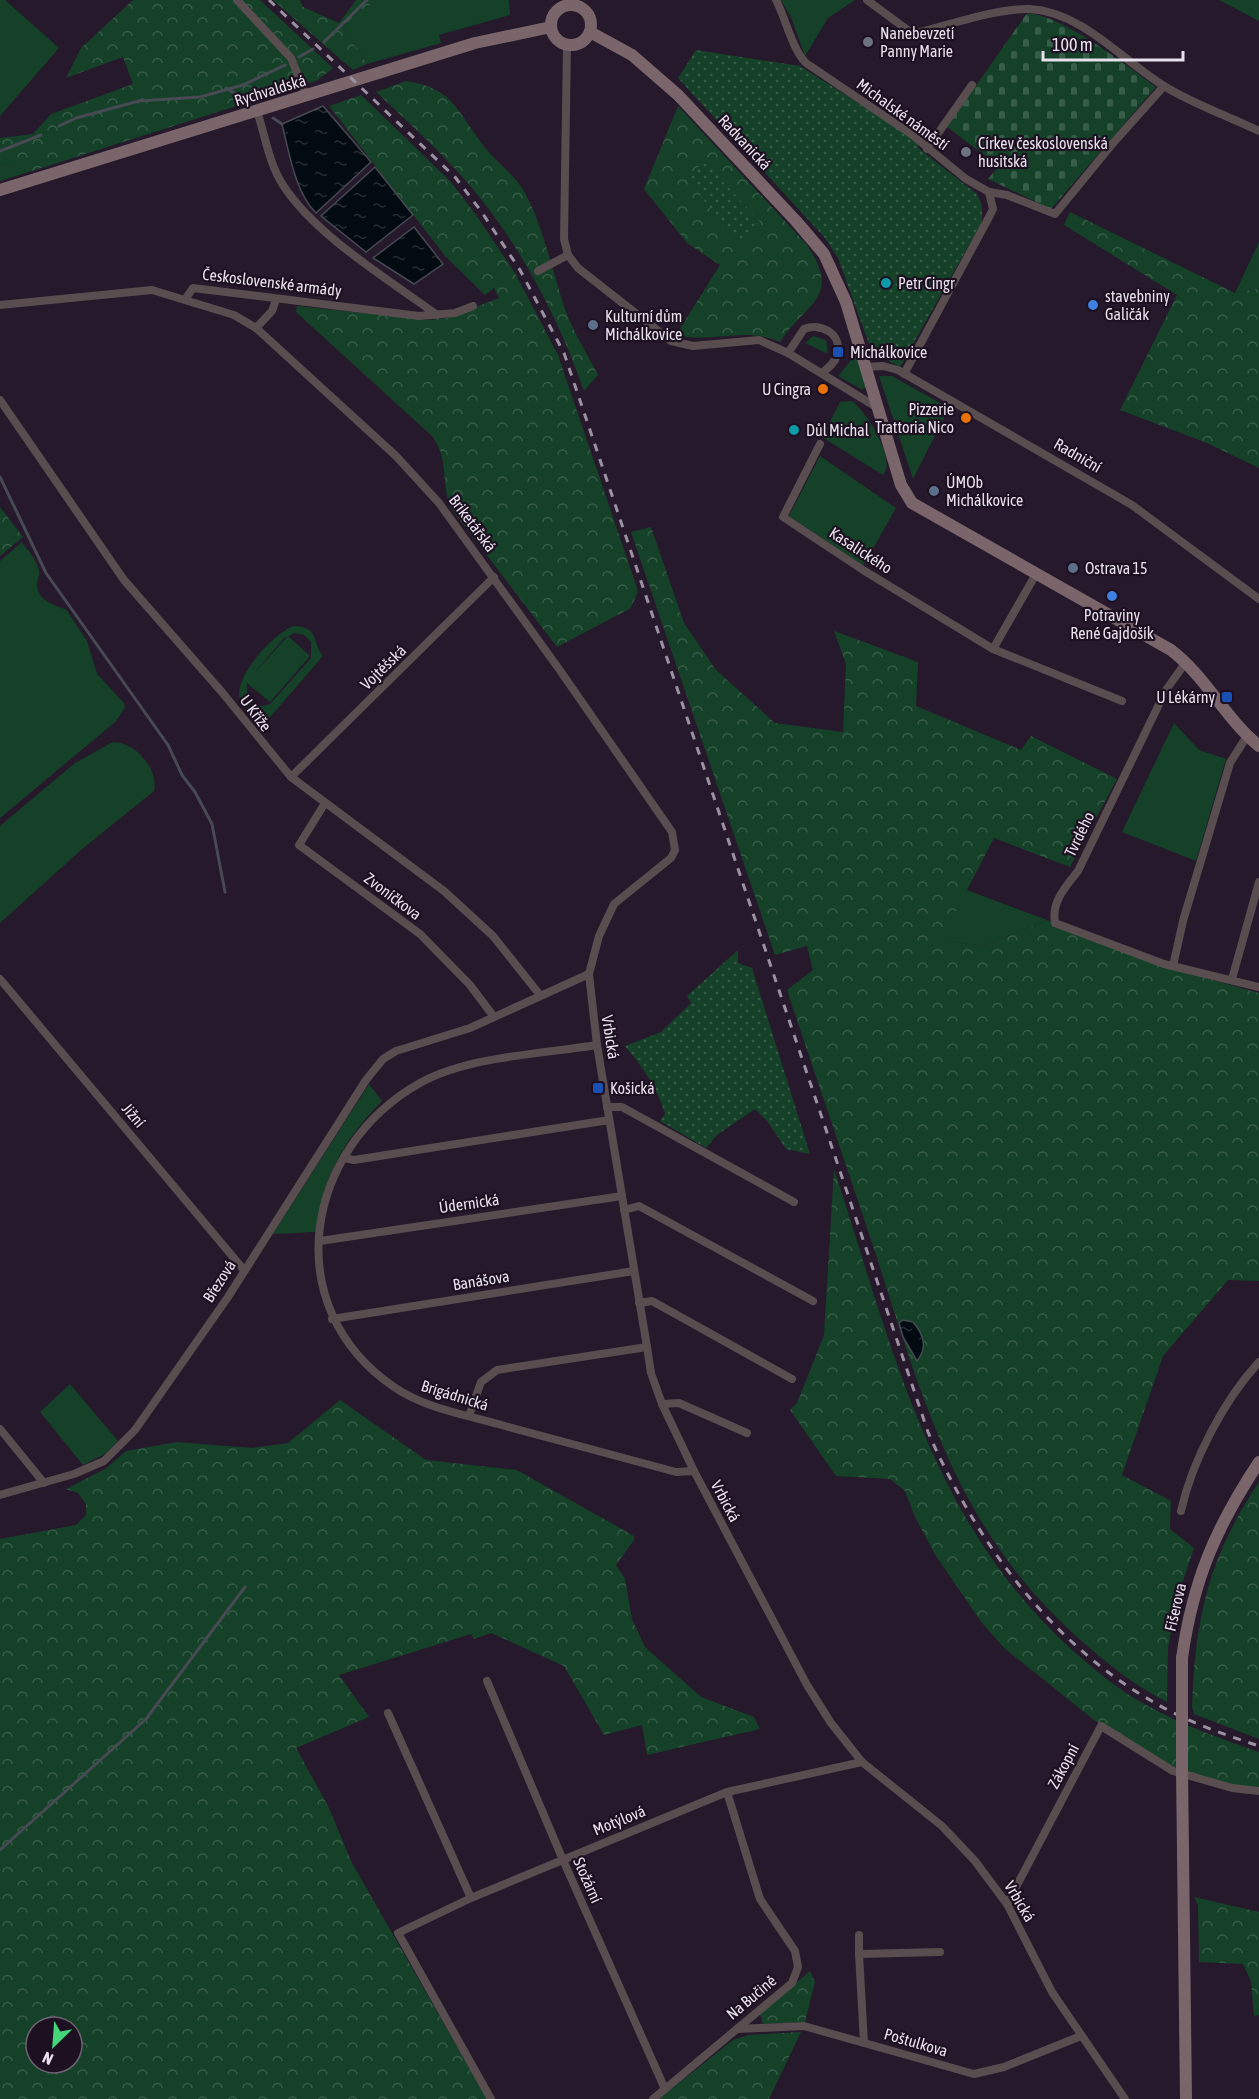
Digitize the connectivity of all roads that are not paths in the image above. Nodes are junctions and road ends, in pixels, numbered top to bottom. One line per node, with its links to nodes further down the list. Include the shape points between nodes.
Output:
1 (237, 0): 10 (street, via 291,58)
2 (776, 0): 13 (street, Michalské náměstí, via 799,56)
3 (867, 0): 9 (street, via 913,34 1013,10 1042,11 1088,31)
4 (569, 2): 5 (street, via 556,12); 6 (street, via 587,13)
5 (551, 27): 7 (street, via 556,38); 10 (street, Rychvaldská, via 475,43)
6 (590, 32): 7 (street, via 581,42); 25 (street, Radvanická, via 632,55 686,103 810,236 830,265)
7 (567, 44): 16 (street, via 564,239)
8 (972, 85): 13 (street)
9 (1164, 86): 12 (street); 15 (street, Michalské náměstí, via 1055,214 1008,195)
10 (306, 95): 11 (street, Rychvaldská)
11 (257, 111): 14 (street, Rychvaldská); 22 (street, via 276,172 298,205 324,230)
12 (1259, 131)
13 (927, 149): 15 (street, Michalské náměstí)
14 (0, 190)
15 (989, 192): 27 (street, via 993,209)
16 (568, 255): 17 (street); 24 (street, via 578,268 671,341 693,346 759,340)
17 (538, 271)
18 (186, 298): 19 (street, Československé armády, via 194,288); 20 (street, Československé armády, via 137,289); 23 (street, Briketářská, via 234,315)
19 (276, 300): 22 (street, Československé armády); 23 (street, via 272,311)
20 (0, 305)
21 (473, 306): 22 (street)
22 (437, 316)
23 (256, 328): 32 (street, Briketářská, via 418,478)
24 (788, 353): 26 (street); 26 (street, via 804,329 816,326 828,330 836,339 838,352)
25 (867, 367): 27 (street, Radniční, via 883,366); 29 (street)
26 (822, 374): 29 (street)
27 (904, 374): 33 (street, Radniční, via 1132,505)
28 (0, 400): 39 (street, U Kříže, via 124,580)
29 (879, 409): 31 (street, via 901,485 912,503)
30 (820, 444): 34 (street, Kasalického, via 783,517)
31 (1035, 574): 34 (street); 35 (street, via 1157,641)
32 (494, 577): 39 (street, Vojtěšská); 41 (street, Briketářská)
33 (1259, 599)
34 (993, 649): 36 (street, Kasalického)
35 (1186, 662): 37 (street); 44 (street, Tvrdého, via 1166,690 1078,871 1060,894 1054,917 1055,923)
36 (1122, 701)
37 (1247, 736): 38 (street); 44 (street, via 1230,763)
38 (1259, 746)
39 (291, 777): 40 (street, U Kříže)
40 (325, 802): 49 (street, U Kříže, via 460,905 498,942); 50 (street, Zvoníčkova, via 298,844 420,934 470,985)
41 (672, 832): 45 (street, Vrbická, via 675,850 671,858 614,904 599,936)
42 (1259, 882): 43 (street)
43 (1257, 900): 47 (street)
44 (1173, 966): 47 (street)
45 (589, 974): 49 (street); 51 (street, Vrbická)
46 (0, 979): 59 (street, Jižní)
47 (1232, 979): 48 (street)
48 (1259, 987)
49 (540, 995): 50 (street)
50 (494, 1017): 59 (street, Březová, via 383,1059)
51 (597, 1045): 52 (street, Vrbická); 54 (street, Brigádnická, via 444,1072 389,1104 370,1122)
52 (607, 1107): 53 (street, Vrbická); 56 (street, via 622,1107)
53 (609, 1120): 54 (street, via 354,1160); 55 (street, Vrbická)
54 (344, 1158): 58 (street, Brigádnická, via 326,1201)
55 (622, 1196): 57 (street, Vrbická); 58 (street, Údernická)
56 (794, 1202)
57 (624, 1210): 60 (street, Vrbická); 61 (street, via 639,1206)
58 (320, 1240): 63 (street, Brigádnická, via 320,1279)
59 (244, 1270): 73 (street, Březová, via 135,1430 104,1461)
60 (634, 1270): 62 (street, Vrbická); 63 (street, Banášova)
61 (813, 1301)
62 (639, 1303): 64 (street, Vrbická); 66 (street, via 652,1301)
63 (333, 1319): 68 (street, Brigádnická, via 353,1351 392,1386 419,1401)
64 (646, 1347): 67 (street, Vrbická); 68 (street, via 497,1370 481,1382)
65 (1259, 1362): 75 (street, via 1223,1411 1186,1487)
66 (792, 1379)
67 (662, 1404): 70 (street, via 679,1403); 72 (street, Vrbická)
68 (470, 1416): 72 (street, Brigádnická, via 676,1472)
69 (0, 1429): 73 (street)
70 (747, 1433)
71 (1259, 1462): 79 (street, Fišerova, bridge, via 1202,1567 1190,1608 1182,1658)
72 (694, 1471): 78 (street, Vrbická, via 807,1685)
73 (44, 1483): 74 (street, Březová)
74 (0, 1495)
75 (1181, 1511)
76 (487, 1681): 82 (street, Stožární)
77 (388, 1713): 83 (street)
78 (862, 1762): 81 (street, Motýlová); 84 (street, Vrbická, via 942,1826)
79 (1182, 1772): 80 (street, via 1232,1788); 84 (street, Zákopní, via 1164,1767 1101,1726); 95 (street, Fišerova)
80 (1259, 1791)
81 (728, 1792): 82 (street, Motýlová); 88 (street, Na Bučině, via 760,1899 795,1951 798,1967 792,1983)
82 (563, 1860): 83 (street, Motýlová); 91 (street, Stožární)
83 (471, 1898): 92 (street, Motýlová, via 398,1933)
84 (1007, 1904): 89 (street, Vrbická, via 1052,1992)
85 (859, 1935): 87 (street)
86 (940, 1952): 87 (street)
87 (859, 1954): 90 (street)
88 (737, 2029): 90 (street, Poštulkova, via 804,2026); 91 (street, Na Bučině)
89 (1081, 2036): 90 (street, Poštulkova, via 1004,2067 974,2074); 94 (street, Vrbická)
90 (864, 2043)
91 (665, 2089): 93 (street, Na Bučině)
92 (491, 2099)
93 (653, 2099)
94 (1125, 2099)
95 (1186, 2099)

